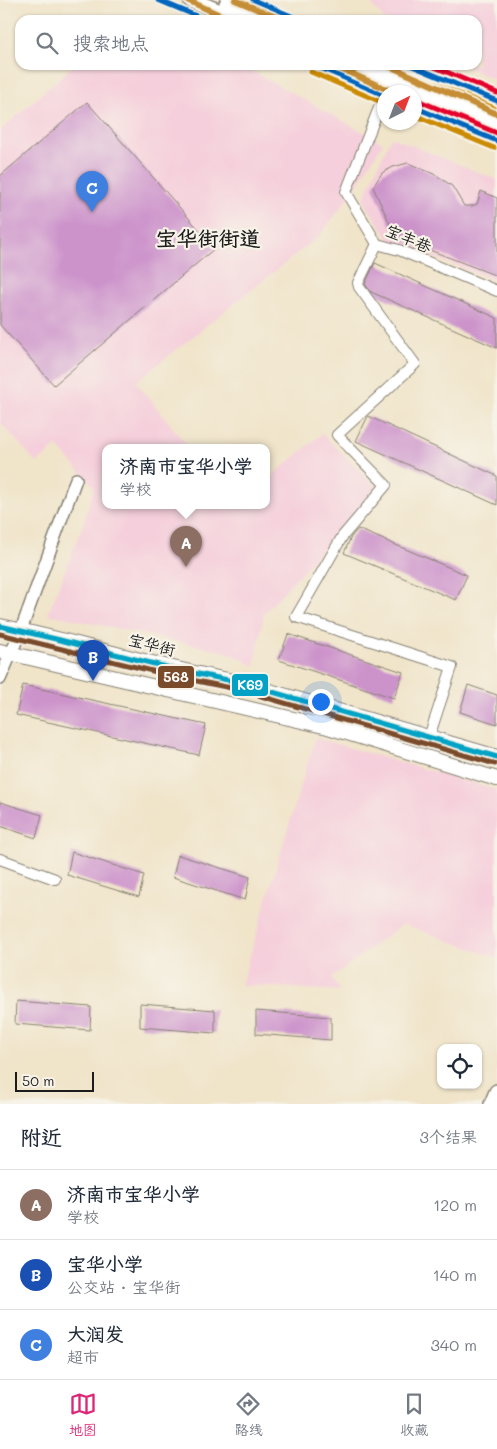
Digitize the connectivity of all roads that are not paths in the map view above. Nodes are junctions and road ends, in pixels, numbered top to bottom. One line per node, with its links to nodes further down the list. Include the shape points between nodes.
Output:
1 (158, 0): 5 (lane)
2 (191, 0): 6 (main road)
3 (217, 0): 7 (main road)
4 (253, 0): 8 (lane)
5 (194, 15)
6 (227, 15)
7 (253, 15)
8 (289, 15)
9 (334, 70): 13 (lane)
10 (358, 70): 13 (main road)
11 (378, 70): 13 (main road)
12 (422, 70): 15 (lane)
13 (389, 84): 17 (main road); 20 (street, 宝丰巷, via 346,192)
14 (422, 97): 18 (main road)
15 (497, 102)
16 (422, 110): 19 (lane)
17 (497, 117)
18 (497, 128)
19 (497, 141)
20 (377, 244): 21 (street, 宝丰巷); 27 (street, via 358,287 415,364 337,435 386,485 342,538 296,617 452,667)
21 (497, 291)
22 (76, 480): 24 (street)
23 (0, 626): 24 (main road, 宝华街)
24 (21, 630): 25 (street); 27 (main road, 宝华街, via 238,682)
25 (6, 652): 26 (street); 29 (main road, via 328,727)
26 (0, 679)
27 (429, 737): 28 (main road, 宝华街)
28 (497, 757)
29 (497, 779)
30 (0, 859): 31 (street)
31 (55, 879)
32 (497, 1092): 33 (main road)
33 (492, 1104)

